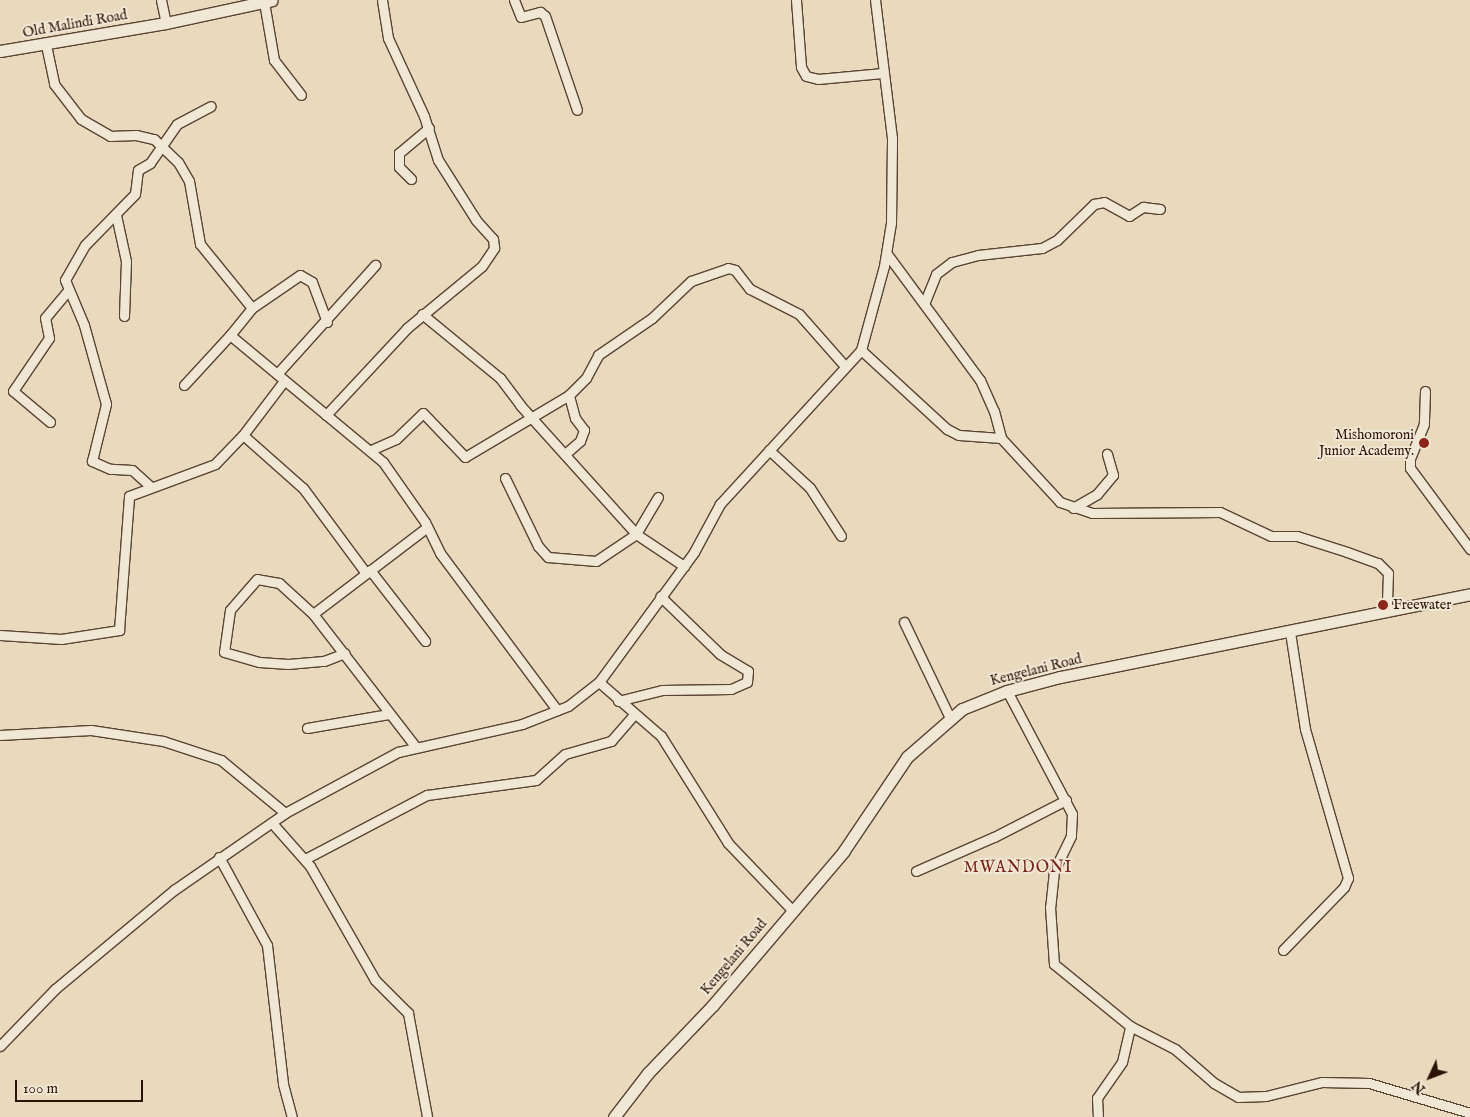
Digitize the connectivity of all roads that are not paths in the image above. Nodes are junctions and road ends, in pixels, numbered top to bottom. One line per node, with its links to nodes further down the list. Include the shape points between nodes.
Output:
1 (161, 0): 8 (street)
2 (382, 0): 15 (street, via 388,38)
3 (514, 0): 14 (street, via 521,17 540,12 545,16)
4 (796, 0): 11 (street, via 801,67 806,76 818,79)
5 (875, 0): 11 (street)
6 (268, 1): 7 (main road, Old Malindi Road); 12 (street, via 274,60)
7 (251, 2): 8 (main road, Old Malindi Road)
8 (166, 23): 9 (main road, Old Malindi Road)
9 (46, 45): 10 (main road, Old Malindi Road); 16 (street, via 54,84 81,119 110,136 136,134)
10 (1, 48)
11 (883, 73): 20 (street, via 892,138)
12 (301, 95)
13 (211, 106): 16 (street, via 177,124)
14 (577, 110)
15 (429, 128): 17 (street, via 399,153 399,166); 25 (street, via 440,165 476,220 493,239 494,248 482,266)
16 (165, 146): 19 (street, via 150,163 138,170 135,194); 24 (street, via 189,181 200,244)
17 (411, 179)
18 (1160, 209): 23 (street, via 1143,207 1129,216 1104,202 1094,204 1062,237 1042,248 978,255 952,262 936,274)
19 (116, 215): 22 (street, via 81,250 65,280); 26 (street, via 126,261)
20 (887, 254): 23 (street); 29 (street)
21 (375, 265): 27 (street)
22 (67, 292): 38 (street, via 45,318 49,338 13,391 15,396); 46 (street, via 84,325 106,404 92,461 110,469 132,470)
23 (924, 304): 40 (street, via 983,385)
24 (252, 308): 27 (street, via 303,275 312,282); 28 (street)
25 (422, 314): 36 (street); 37 (street, via 500,378)
26 (124, 316)
27 (327, 322): 31 (street)
28 (230, 336): 31 (street); 33 (street)
29 (861, 350): 30 (street); 40 (street, via 947,429 959,435)
30 (844, 365): 35 (street, via 799,314 750,289 735,270 728,268 691,281 652,318 598,355 586,378); 42 (street)
31 (277, 374): 32 (street)
32 (284, 381): 36 (street); 39 (street)
33 (184, 385)
34 (1425, 391): 52 (street, via 1424,424 1410,458 1410,468)
35 (569, 395): 37 (street); 43 (street, via 575,418 584,430 580,441)
36 (326, 415): 41 (street)
37 (533, 420): 41 (street, via 465,457 422,413 396,439); 43 (street)
38 (50, 422)
39 (243, 435): 46 (street, via 209,468); 54 (street, via 303,488)
40 (1001, 438): 48 (street, via 1046,489)
41 (371, 450): 49 (street, via 389,469)
42 (770, 450): 51 (street, via 815,494); 53 (street, via 720,504)
43 (565, 454): 50 (street)
44 (1107, 454): 48 (street, via 1113,476 1097,494)
45 (505, 478): 50 (street, via 538,546 548,557 596,561)
46 (151, 487): 61 (street, via 133,492 127,500 119,630 61,639)
47 (658, 497): 50 (street)
48 (1073, 508): 57 (street, via 1142,514 1220,512 1272,536 1297,536 1347,552 1378,563 1386,571)
49 (427, 526): 54 (street); 67 (street, via 446,560)
50 (636, 534): 53 (street)
51 (841, 536)
52 (1470, 549)
53 (684, 566): 56 (street)
54 (368, 572): 58 (street); 62 (street)
55 (1470, 594): 57 (main road, Kengelani Road)
56 (660, 596): 64 (street); 66 (street, via 720,654 748,671 747,682 731,689 662,690)
57 (1387, 611): 60 (main road, Kengelani Road)
58 (313, 614): 63 (street); 63 (street, via 278,583 257,579 230,610 224,652 259,662 288,664 324,661)
59 (904, 622): 70 (street)
60 (1290, 632): 65 (main road, Kengelani Road); 81 (street, via 1305,729 1348,878 1344,887)
61 (0, 635)
62 (424, 641)
63 (345, 653): 68 (street)
64 (599, 682): 66 (street); 67 (street, via 578,700)
65 (1007, 691): 70 (main road, Kengelani Road); 74 (street)
66 (618, 700): 69 (street)
67 (557, 710): 73 (street, via 499,731)
68 (389, 714): 71 (street); 73 (street)
69 (634, 716): 78 (street, via 611,741 565,754 536,780 427,795); 80 (street, via 666,743 728,843)
70 (950, 718): 80 (main road, Kengelani Road, via 904,761 843,852)
71 (307, 728)
72 (0, 736): 75 (street, via 91,730 163,741 221,760)
73 (415, 746): 75 (street)
74 (1066, 800): 79 (street, via 994,838); 82 (street, via 1073,828 1054,870 1050,907 1054,964)
75 (286, 813): 76 (street)
76 (272, 823): 77 (street); 78 (street)
77 (219, 857): 83 (street, via 55,988); 85 (street, via 268,945 283,1084)
78 (304, 859): 86 (street, via 375,980 408,1013)
79 (916, 871)
80 (792, 910): 87 (main road, Kengelani Road, via 713,1005 648,1073)
81 (1282, 950)
82 (1130, 1026): 84 (street, via 1175,1049 1214,1083 1238,1097 1266,1096 1322,1082 1369,1083); 88 (street, via 1122,1062 1097,1098)
83 (1, 1043)
84 (1470, 1113)
85 (292, 1117)
86 (427, 1117)
87 (614, 1117)
88 (1098, 1117)

